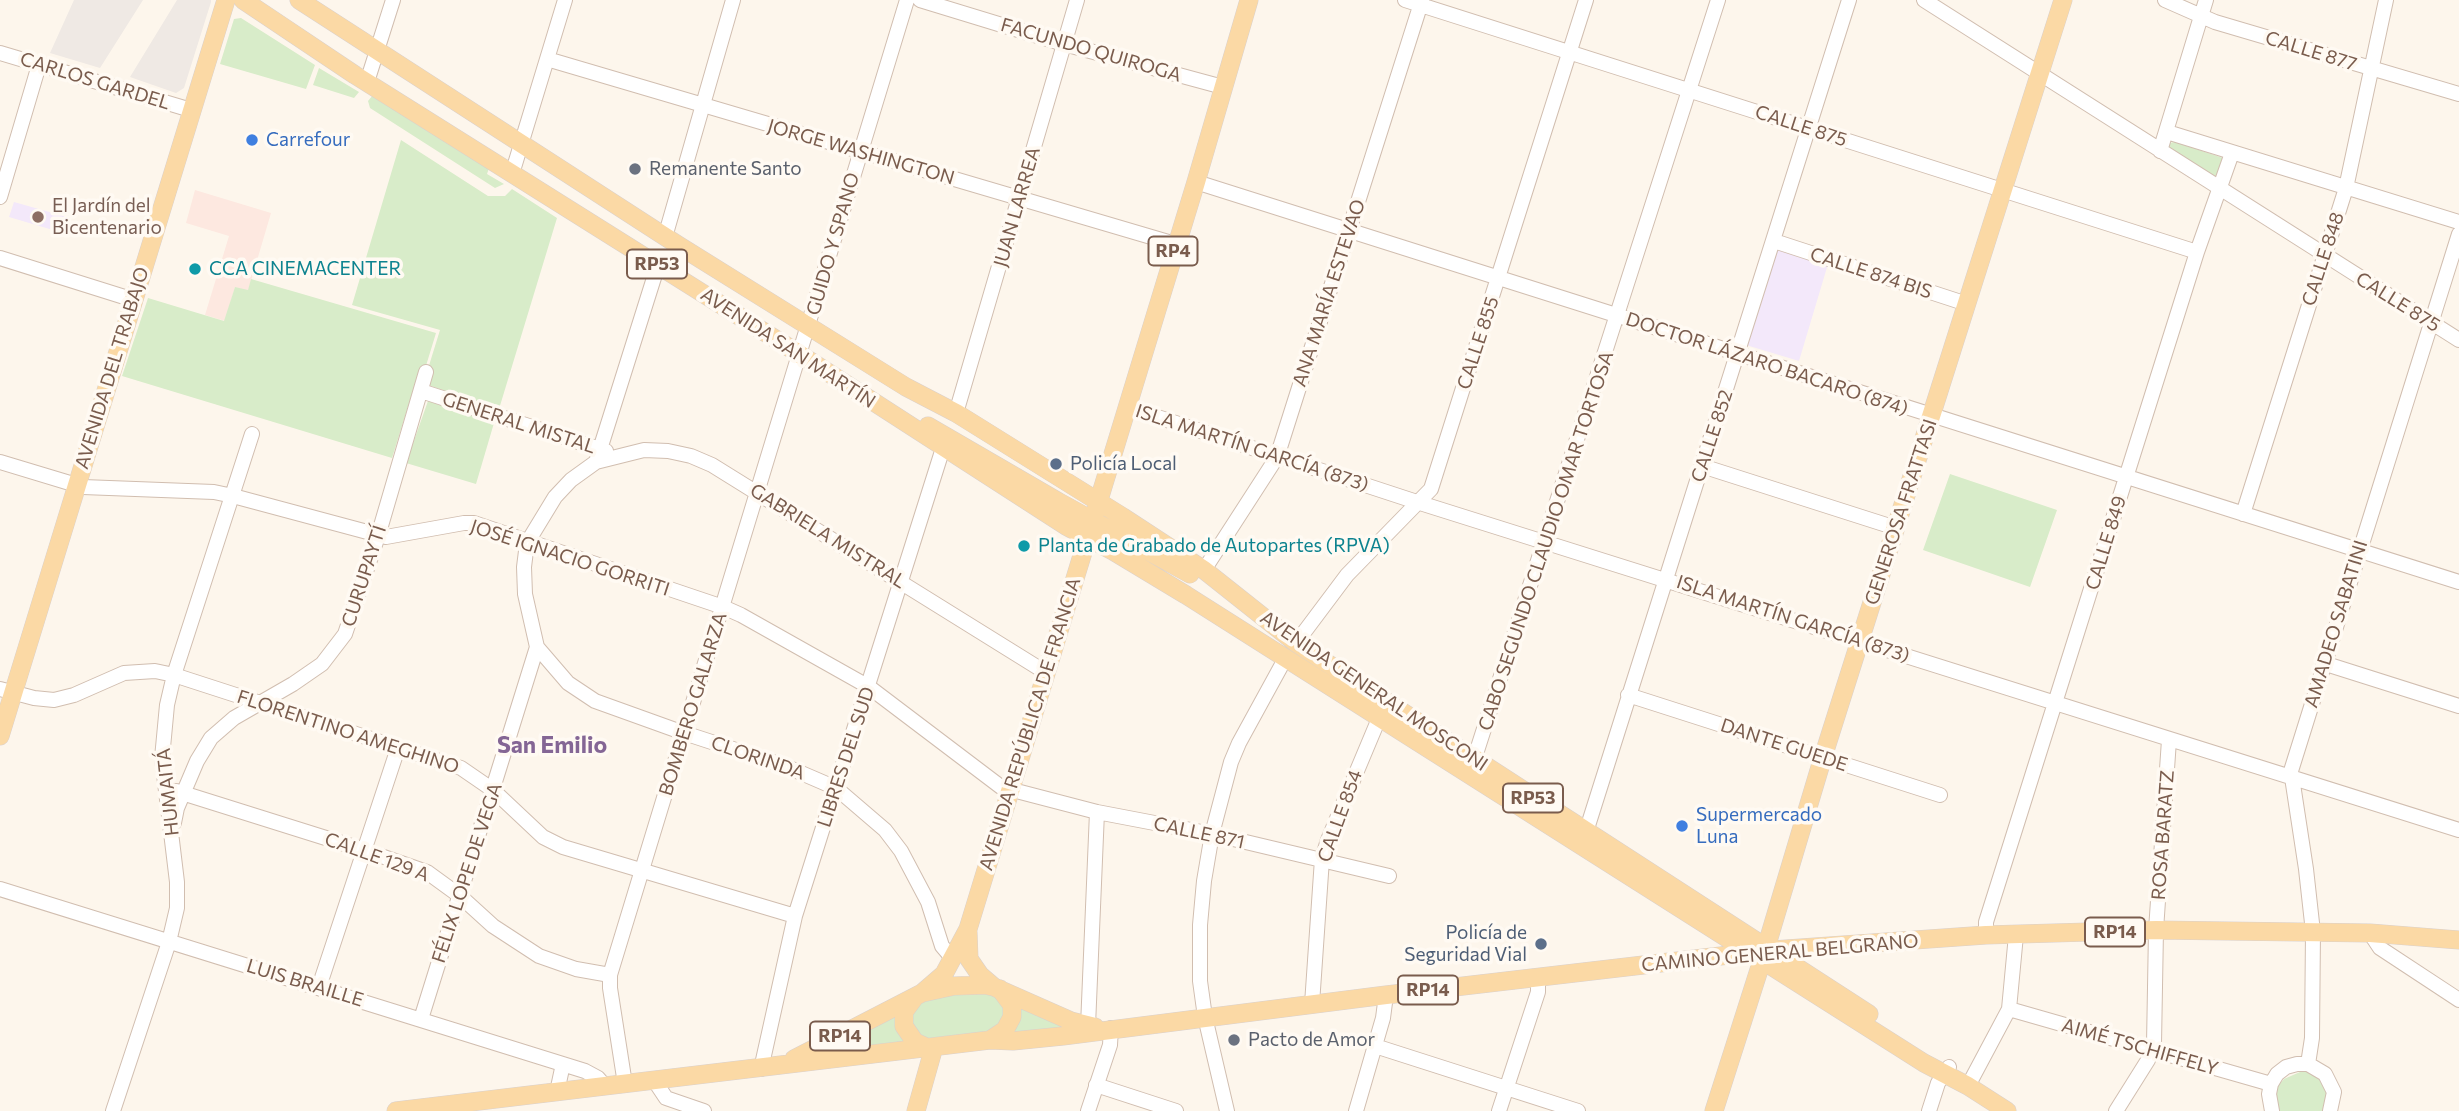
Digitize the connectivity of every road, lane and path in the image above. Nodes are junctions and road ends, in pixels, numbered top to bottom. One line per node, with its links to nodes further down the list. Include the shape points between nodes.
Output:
1 (226, 0): 35 (main road, AVENIDA DEL TRABAJO)
2 (243, 0): 30 (main road, AVENIDA SAN MARTÍN / RP53)
3 (299, 0): 23 (main road, AVENIDA SAN MARTÍN / RP53)
4 (393, 0): 23 (street)
5 (565, 0): 26 (street)
6 (733, 0): 34 (street)
7 (908, 0): 39 (street, GUIDO Y SPANO)
8 (920, 0): 22 (street, FACUNDO QUIROGA)
9 (1077, 0): 22 (street, JUAN LARREA)
10 (1249, 0): 31 (main road, RP4)
11 (1405, 0): 20 (street, CALLE 875)
12 (1586, 0): 24 (street, CALLE 855)
13 (1718, 0): 32 (street, CABO SEGUNDO CLAUDIO OMAR TORTOSA)
14 (1849, 0): 36 (street, CALLE 852)
15 (1924, 0): 29 (street, CALLE 875)
16 (2063, 0): 29 (main road, GENEROSA FRATTASI)
17 (2165, 0): 21 (street, CALLE 877)
18 (2206, 0): 21 (street)
19 (2386, 0): 28 (street, CALLE 848)
20 (1422, 2): 24 (street, CALLE 875); 50 (street, ANA MARÍA ESTEVAO)
21 (2201, 17): 28 (street, CALLE 877); 37 (street)
22 (1064, 44): 31 (street, FACUNDO QUIROGA); 48 (street, JUAN LARREA)
23 (378, 50): 30 (street); 38 (main road, AVENIDA SAN MARTÍN / RP53)
24 (1570, 52): 32 (street, CALLE 875); 59 (street, CALLE 855)
25 (0, 53): 27 (street, CARLOS GARDEL)
26 (547, 59): 34 (street, JORGE WASHINGTON); 38 (street)
27 (39, 65): 35 (street, CARLOS GARDEL); 47 (street)
28 (2371, 69): 33 (street, CALLE 877); 44 (street, CALLE 848)
29 (2040, 74): 40 (street, CALLE 875); 46 (main road, GENEROSA FRATTASI)
30 (368, 82): 42 (main road, AVENIDA SAN MARTÍN / RP53)
31 (1223, 87): 43 (main road, RP4)
32 (1689, 90): 36 (street, CALLE 875); 62 (street, CABO SEGUNDO CLAUDIO OMAR TORTOSA)
33 (2459, 94)
34 (704, 107): 39 (street, JORGE WASHINGTON); 52 (street)
35 (191, 110): 60 (main road, AVENIDA DEL TRABAJO)
36 (1809, 128): 46 (street, CALLE 875); 53 (street, CALLE 852)
37 (2167, 132): 40 (street); 41 (street)
38 (523, 146): 42 (street); 52 (main road, AVENIDA SAN MARTÍN / RP53)
39 (860, 151): 48 (street, JORGE WASHINGTON); 64 (street, GUIDO Y SPANO)
40 (2160, 151): 45 (street, CALLE 875)
41 (2232, 153): 44 (street); 45 (street, CALLE 849)
42 (512, 174): 58 (main road, AVENIDA SAN MARTÍN / RP53)
43 (1196, 182): 50 (street, DOCTOR LÁZARO BACARO (874)); 54 (main road, RP4)
44 (2346, 188): 49 (street); 56 (street, CALLE 848)
45 (2219, 189): 55 (street, CALLE 849); 56 (street, CALLE 875)
46 (2004, 190): 55 (street, CALLE 875); 61 (main road, GENEROSA FRATTASI)
47 (0, 197)
48 (1019, 197): 54 (street, JORGE WASHINGTON); 72 (street, JUAN LARREA)
49 (2459, 222)
50 (1349, 231): 59 (street, DOCTOR LÁZARO BACARO (874)); 77 (street, ANA MARÍA ESTEVAO)
51 (2459, 234): 63 (street, AMADEO SABATINI)
52 (665, 237): 64 (main road, AVENIDA SAN MARTÍN / RP53)
53 (1774, 241): 61 (street, CALLE 874 BIS); 67 (street, CALLE 852)
54 (1175, 244): 71 (main road, RP4)
55 (2197, 252): 80 (street, CALLE 849)
56 (2324, 255): 63 (street, CALLE 875); 86 (street, CALLE 848)
57 (0, 258): 60 (street)
58 (658, 265): 66 (main road, AVENIDA SAN MARTÍN / RP53); 76 (street)
59 (1498, 277): 62 (street, DOCTOR LÁZARO BACARO (874)); 85 (street, CALLE 855, via 1431,489)
60 (134, 300): 81 (main road, AVENIDA DEL TRABAJO)
61 (1967, 304): 73 (main road, GENEROSA FRATTASI)
62 (1618, 316): 67 (street, DOCTOR LÁZARO BACARO (874)); 92 (street, CABO SEGUNDO CLAUDIO OMAR TORTOSA)
63 (2431, 322): 65 (street, CALLE 875); 93 (street, AMADEO SABATINI)
64 (809, 327): 66 (street, BOMBERO GALARZA); 72 (main road, AVENIDA SAN MARTÍN / RP53)
65 (2459, 341)
66 (800, 355): 68 (main road, AVENIDA SAN MARTÍN / RP53); 82 (street, BOMBERO GALARZA)
67 (1738, 355): 73 (street, DOCTOR LÁZARO BACARO (874)); 79 (street, CALLE 852)
68 (818, 367): 75 (main road, AVENIDA SAN MARTÍN / RP53); 87 (main road, RP53)
69 (426, 372): 70 (street, CURUPAYTÍ)
70 (421, 391): 76 (street, GENERAL MISTAL); 89 (street, CURUPAYTÍ)
71 (1127, 407): 77 (street, ISLA MARTÍN GARCÍA (873)); 84 (main road, RP4)
72 (956, 413): 84 (main road, AVENIDA SAN MARTÍN / RP53)
73 (1931, 416): 80 (street, DOCTOR LÁZARO BACARO (874)); 88 (main road, GENEROSA FRATTASI)
74 (252, 434): 83 (street, HUMAITÁ)
75 (943, 447): 90 (main road, AVENIDA SAN MARTÍN / RP53); 96 (street, LIBRES DEL SUD)
76 (598, 456): 82 (street, GABRIELA MISTRAL, via 645,450 691,456); 91 (street, via 555,497)
77 (1277, 457): 85 (street, ISLA MARTÍN GARCÍA (873)); 94 (street, ANA MARÍA ESTEVAO)
78 (0, 462): 81 (street, JOSÉ IGNACIO GORRITI)
79 (1702, 466): 88 (street); 95 (street, CALLE 852)
80 (2126, 477): 86 (street, DOCTOR LÁZARO BACARO (874)); 110 (street, CALLE 849)
81 (76, 485): 83 (street, JOSÉ IGNACIO GORRITI); 107 (main road, AVENIDA DEL TRABAJO)
82 (757, 492): 96 (street, GABRIELA MISTRAL); 98 (street, BOMBERO GALARZA)
83 (233, 496): 89 (street, JOSÉ IGNACIO GORRITI); 105 (street, HUMAITÁ)
84 (1098, 501): 87 (main road, RP4); 94 (main road, AVENIDA GENERAL MOSCONI / RP53)
85 (1420, 503): 92 (street, ISLA MARTÍN GARCÍA (873)); 100 (street, CALLE 855, via 1347,575)
86 (2243, 513): 93 (street, DOCTOR LÁZARO BACARO (874))
87 (1093, 519): 90 (main road, AVENIDA REPÚBLICA DE FRANCIA / RP4); 100 (main road, RP53, via 1209,584)
88 (1896, 528): 99 (main road, GENEROSA FRATTASI)
89 (378, 536): 91 (street, JOSÉ IGNACIO GORRITI, via 474,523); 109 (street, CURUPAYTÍ, via 339,644 322,664)
90 (1086, 537): 102 (main road, AVENIDA GENERAL MOSCONI / RP53); 104 (main road, AVENIDA REPÚBLICA DE FRANCIA / RP4)
91 (527, 542): 98 (street, JOSÉ IGNACIO GORRITI); 101 (street, via 524,594)
92 (1546, 542): 95 (street, ISLA MARTÍN GARCÍA (873)); 118 (street, CABO SEGUNDO CLAUDIO OMAR TORTOSA)
93 (2359, 551): 97 (street, DOCTOR LÁZARO BACARO (874)); 103 (street, AMADEO SABATINI)
94 (1204, 570): 100 (main road, AVENIDA GENERAL MOSCONI / RP53)
95 (1666, 579): 99 (street, ISLA MARTÍN GARCÍA (873)); 108 (street, CALLE 852)
96 (900, 581): 104 (street, GABRIELA MISTRAL); 106 (street, LIBRES DEL SUD)
97 (2459, 582)
98 (723, 607): 106 (street, JOSÉ IGNACIO GORRITI); 113 (street, BOMBERO GALARZA)
99 (1859, 640): 110 (street, ISLA MARTÍN GARCÍA (873)); 117 (main road, GENEROSA FRATTASI)
100 (1296, 643): 118 (main road, AVENIDA GENERAL MOSCONI / RP53)
101 (537, 647): 113 (street, CLORINDA, via 581,693); 122 (street, FÉLIX LOPE DE VEGA)
102 (1285, 659): 112 (main road, AVENIDA GENERAL MOSCONI / RP53); 129 (street, via 1239,743)
103 (2323, 663): 111 (street); 119 (street, AMADEO SABATINI)
104 (1045, 672): 123 (main road, AVENIDA REPÚBLICA DE FRANCIA / RP4)
105 (174, 675): 107 (street, FLORENTINO AMEGHINO, via 124,673 54,700); 109 (street, FLORENTINO AMEGHINO); 120 (street, HUMAITÁ, via 162,737)
106 (869, 687): 121 (street, LIBRES DEL SUD); 123 (street, JOSÉ IGNACIO GORRITI, via 995,784)
107 (6, 691): 114 (main road, AVENIDA DEL TRABAJO)
108 (1628, 695): 117 (street, DANTE GUEDE); 128 (street, CALLE 852)
109 (260, 702): 116 (street, FLORENTINO AMEGHINO); 124 (street, CURUPAYTÍ, via 211,738)
110 (2056, 704): 115 (street, ISLA MARTÍN GARCÍA (873)); 142 (street, CALLE 849, via 1986,922)
111 (2459, 706)
112 (1380, 716): 132 (street, CALLE 854); 146 (main road, AVENIDA GENERAL MOSCONI / RP53)
113 (684, 733): 121 (street, CLORINDA); 133 (street, BOMBERO GALARZA)
114 (0, 736)
115 (2169, 740): 119 (street, ISLA MARTÍN GARCÍA (873)); 139 (street, ROSA BARATZ)
116 (398, 748): 122 (street, FLORENTINO AMEGHINO, via 461,768); 131 (street)
117 (1822, 757): 125 (street, DANTE GUEDE); 146 (main road, GENEROSA FRATTASI)
118 (1475, 760): 128 (main road, AVENIDA GENERAL MOSCONI / RP53)
119 (2291, 776): 127 (street, ISLA MARTÍN GARCÍA (873)); 140 (street, AMADEO SABATINI)
120 (164, 787): 124 (street, CALLE 129 A); 130 (street, HUMAITÁ)
121 (836, 788): 137 (street, LIBRES DEL SUD); 147 (street, CLORINDA, via 885,830 901,851 928,902 942,946)
122 (493, 790): 133 (street, FLORENTINO AMEGHINO, via 543,837); 136 (street, FÉLIX LOPE DE VEGA)
123 (1010, 790): 126 (street, CALLE 871); 138 (main road, AVENIDA REPÚBLICA DE FRANCIA / RP4)
124 (183, 793): 130 (street, CURUPAYTÍ); 131 (street, CALLE 129 A)
125 (1940, 795)
126 (1097, 812): 129 (street, CALLE 871); 159 (street)
127 (2459, 830)
128 (1586, 832): 146 (main road, AVENIDA GENERAL MOSCONI / RP53)
129 (1212, 834): 132 (street, CALLE 871); 157 (street, via 1199,925)
130 (172, 835): 145 (street, HUMAITÁ, via 178,894)
131 (364, 850): 136 (street, CALLE 129 A, via 427,872); 150 (street)
132 (1322, 859): 134 (street, CALLE 871); 155 (street, CALLE 854)
133 (642, 872): 137 (street, FLORENTINO AMEGHINO); 148 (street, BOMBERO GALARZA)
134 (1389, 876)
135 (0, 888): 145 (street, LUIS BRAILLE)
136 (460, 896): 148 (street, CALLE 129 A, via 493,926 539,956); 158 (street, FÉLIX LOPE DE VEGA)
137 (795, 916): 166 (street, LIBRES DEL SUD)
138 (968, 929): 147 (main road, AVENIDA REPÚBLICA DE FRANCIA / RP4); 151 (main road, AVENIDA REPÚBLICA DE FRANCIA / RP4, via 969,960)
139 (2156, 930): 140 (main road, CAMINO GENERAL BELGRANO / RP14); 143 (main road, CAMINO GENERAL BELGRANO / RP14); 163 (street, ROSA BARATZ)
140 (2313, 932): 141 (main road, CAMINO GENERAL BELGRANO / RP14); 165 (street, AMADEO SABATINI)
141 (2370, 933): 144 (main road, CAMINO GENERAL BELGRANO / RP14); 154 (street, via 2380,948)
142 (1986, 935): 143 (main road, CAMINO GENERAL BELGRANO / RP14); 146 (main road, CAMINO GENERAL BELGRANO / RP14)
143 (2016, 935): 156 (street)
144 (2459, 940)
145 (169, 942): 150 (street, LUIS BRAILLE); 177 (street, HUMAITÁ)
146 (1764, 952): 149 (main road, CAMINO GENERAL BELGRANO / RP14); 167 (main road, AVENIDA GENERAL MOSCONI); 187 (main road, GENEROSA FRATTASI)
147 (953, 959): 152 (main road, AVENIDA REPÚBLICA DE FRANCIA / RP4, via 944,974)
148 (610, 975): 169 (street, BOMBERO GALARZA)
149 (1538, 977): 153 (main road, CAMINO GENERAL BELGRANO / RP14); 174 (street, via 1538,992)
150 (319, 987): 158 (street, LUIS BRAILLE)
151 (997, 988): 152 (main road, CAMINO GENERAL BELGRANO, via 963,986); 159 (main road, CAMINO GENERAL BELGRANO / RP14, via 1071,1021); 160 (main road, RP4, via 1012,1005 1012,1017 1005,1030)
152 (919, 995): 162 (main road, RP4, via 904,1012 904,1026 915,1042); 166 (main road, CAMINO GENERAL BELGRANO / RP14, via 804,1055)
153 (1386, 995): 155 (main road, CAMINO GENERAL BELGRANO / RP14); 161 (street)
154 (2459, 1000)
155 (1312, 1004): 157 (main road, CAMINO GENERAL BELGRANO / RP14)
156 (2009, 1009): 163 (street, AIMÉ TSCHIFFELY); 173 (street)
157 (1205, 1017): 159 (main road, CAMINO GENERAL BELGRANO / RP14); 183 (street)
158 (421, 1019): 164 (street, LUIS BRAILLE)
159 (1101, 1028): 160 (main road, CAMINO GENERAL BELGRANO / RP14); 171 (street, via 1110,1045)
160 (990, 1040): 162 (main road, CAMINO GENERAL BELGRANO)
161 (1375, 1046): 174 (street); 184 (street)
162 (931, 1047): 166 (main road, CAMINO GENERAL BELGRANO / RP14); 180 (main road)
163 (2152, 1051): 170 (street, AIMÉ TSCHIFFELY); 190 (street)
164 (563, 1064): 172 (street, LUIS BRAILLE); 175 (street)
165 (2308, 1064): 170 (street, via 2286,1067); 192 (street, via 2331,1082)
166 (761, 1069): 168 (main road, CAMINO GENERAL BELGRANO / RP14)
167 (1947, 1071): 173 (main road, AVENIDA GENERAL MOSCONI); 188 (street)
168 (654, 1080): 169 (main road, CAMINO GENERAL BELGRANO / RP14); 179 (street, via 666,1098)
169 (625, 1084): 172 (main road, CAMINO GENERAL BELGRANO / RP14)
170 (2271, 1084): 191 (street)
171 (1096, 1085): 181 (street); 182 (street)
172 (606, 1086): 175 (main road, CAMINO GENERAL BELGRANO / RP14)
173 (1968, 1086): 189 (main road, AVENIDA GENERAL MOSCONI)
174 (1506, 1088): 185 (street); 186 (street)
175 (557, 1092): 176 (main road, CAMINO GENERAL BELGRANO / RP14)
176 (498, 1105): 178 (main road, CAMINO GENERAL BELGRANO / RP14)
177 (113, 1111)
178 (396, 1111)
179 (704, 1111)
180 (916, 1111)
181 (1088, 1111)
182 (1176, 1111)
183 (1227, 1111)
184 (1356, 1111)
185 (1499, 1111)
186 (1578, 1111)
187 (1714, 1111)
188 (1929, 1111)
189 (2007, 1111)
190 (2116, 1111)
191 (2272, 1111)
192 (2330, 1111)

